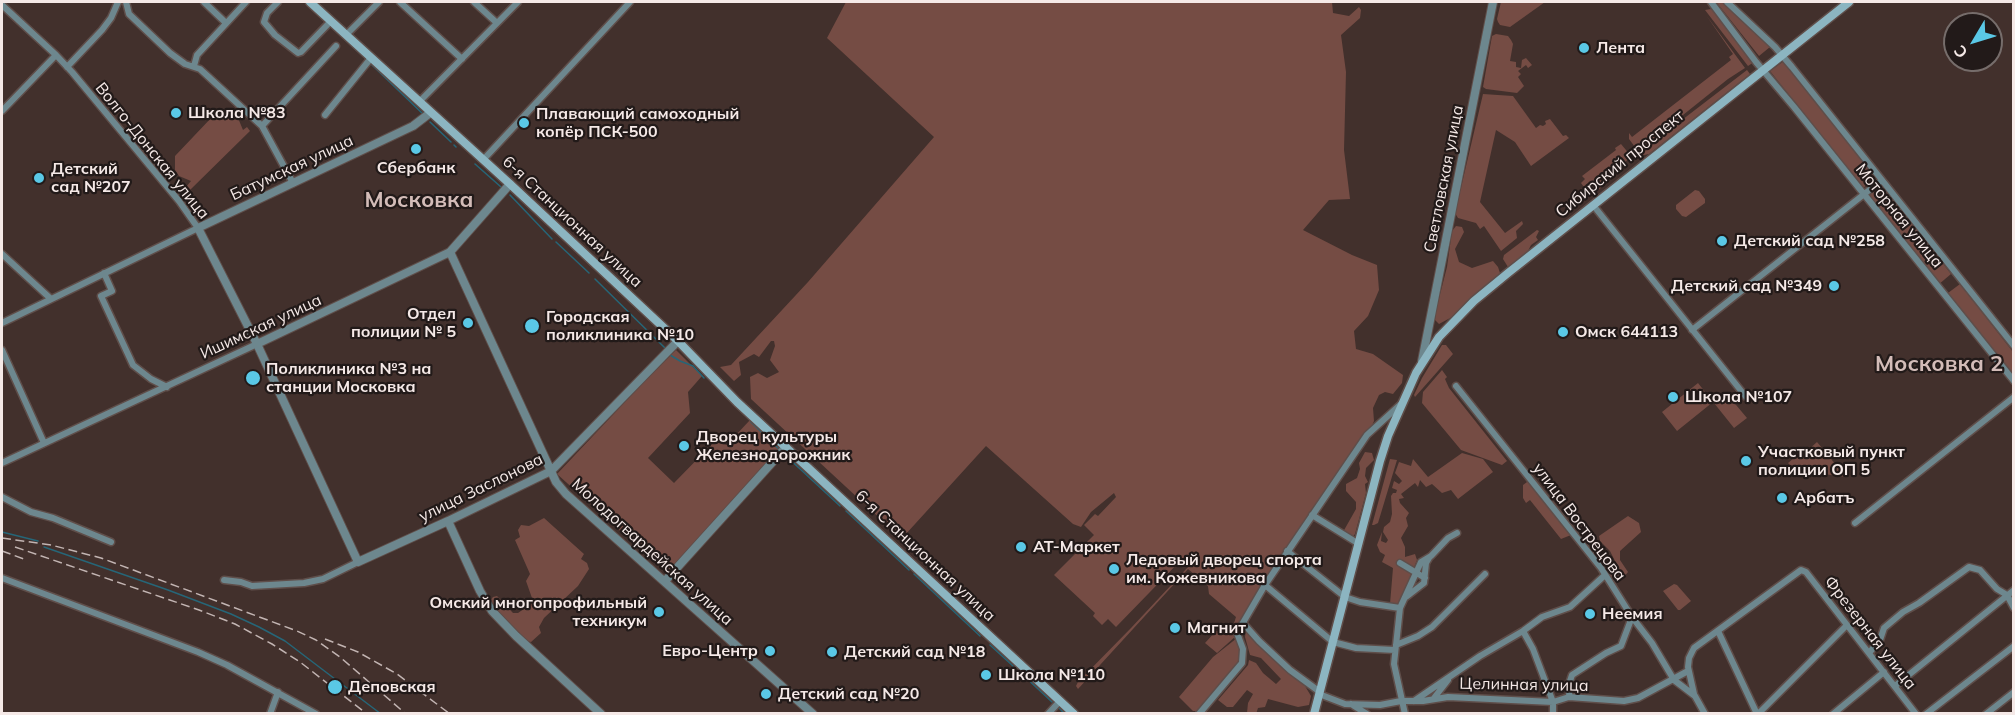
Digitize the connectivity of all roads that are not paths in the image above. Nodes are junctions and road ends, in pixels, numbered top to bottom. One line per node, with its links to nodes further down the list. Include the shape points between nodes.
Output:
1 (118, 2): 27 (street, via 102,30)
2 (126, 2): 26 (street, via 129,14 170,53)
3 (204, 2): 18 (street)
4 (246, 2): 18 (street)
5 (278, 2): 17 (street, via 264,22 298,53)
6 (310, 2): 17 (main road, 6-я Станционная улица)
7 (379, 2): 20 (street)
8 (400, 2): 25 (street)
9 (474, 2): 19 (street)
10 (518, 2): 19 (street)
11 (630, 2): 34 (street)
12 (1493, 2): 51 (street, Светловская улица)
13 (1711, 2): 28 (street, Моторная улица)
14 (1727, 2): 22 (street, Моторная улица)
15 (1849, 2): 22 (main road, Сибирский проспект)
16 (2, 5): 23 (street, Волго-Донская улица)
17 (331, 21): 20 (main road, 6-я Станционная улица)
18 (226, 23): 26 (street, via 197,55)
19 (497, 23): 25 (street)
20 (346, 35): 24 (main road, 6-я Станционная улица)
21 (336, 46): 33 (street)
22 (1781, 54): 28 (main road, Сибирский проспект); 35 (street, Моторная улица)
23 (56, 55): 27 (street, Волго-Донская улица); 30 (street)
24 (371, 58): 29 (main road, 6-я Станционная улица); 32 (street)
25 (462, 59): 29 (street)
26 (194, 66): 33 (street)
27 (67, 67): 40 (street, Волго-Донская улица)
28 (1763, 69): 38 (street, Моторная улица); 39 (main road, Сибирский проспект)
29 (418, 102): 31 (main road, 6-я Станционная улица)
30 (2, 111)
31 (430, 113): 34 (main road, 6-я Станционная улица); 36 (street, Батумская улица, via 413,126)
32 (325, 115)
33 (262, 126): 36 (street)
34 (483, 160): 37 (main road, 6-я Станционная улица)
35 (1882, 180): 38 (street); 49 (street, Моторная улица)
36 (292, 183): 40 (street, Батумская улица)
37 (510, 184): 41 (street, Ишимская улица); 47 (main road, 6-я Станционная улица)
38 (1864, 194): 46 (street); 52 (street, Моторная улица)
39 (1593, 205): 46 (street); 51 (main road, Сибирский проспект, via 1474,301 1439,337)
40 (198, 228): 43 (street, Батумская улица); 48 (street, Волго-Донская улица)
41 (450, 252): 48 (street, Ишимская улица); 63 (street, Молодогвардейская улица)
42 (2, 254): 44 (street)
43 (104, 273): 44 (street, Батумская улица); 54 (street, via 112,291 101,296 133,365)
44 (51, 299): 45 (street, Батумская улица)
45 (2, 323)
46 (1692, 330): 56 (street)
47 (678, 341): 61 (main road, 6-я Станционная улица); 63 (street, улица Заслонова)
48 (256, 344): 54 (street, Ишимская улица); 73 (street, Волго-Донская улица)
49 (2013, 346)
50 (2, 350): 60 (street)
51 (1422, 362): 57 (main road, Сибирский проспект)
52 (2013, 381)
53 (1456, 386): 77 (street, улица Вострецова)
54 (167, 387): 60 (street, Ишимская улица)
55 (2013, 397): 67 (street)
56 (1746, 398)
57 (1402, 402): 58 (street); 59 (main road, Сибирский проспект)
58 (1372, 431): 59 (street); 65 (street)
59 (1390, 433): 70 (main road, Сибирский проспект)
60 (45, 443): 62 (street, Ишимская улица)
61 (786, 447): 81 (street); 109 (main road, 6-я Станционная улица)
62 (2, 463)
63 (551, 471): 66 (street, улица Заслонова); 81 (street, Молодогвардейская улица, via 567,494)
64 (2, 497): 69 (street)
65 (1312, 515): 70 (street); 71 (street)
66 (448, 521): 73 (street, улица Заслонова); 116 (street, via 492,611)
67 (1855, 523)
68 (1457, 533): 72 (street)
69 (111, 542)
70 (1359, 544): 85 (main road, Сибирский проспект)
71 (1287, 551): 82 (street); 85 (street)
72 (1431, 556): 75 (street); 79 (street)
73 (358, 562): 80 (street, via 323,579 304,583 252,586)
74 (1400, 563): 75 (street)
75 (1415, 572): 79 (street); 86 (street)
76 (1485, 573): 96 (street, via 1432,627)
77 (1605, 575): 89 (street, улица Вострецова); 92 (street, via 1573,604 1542,617)
78 (2, 578): 103 (street, via 198,652)
79 (1425, 578): 86 (street)
80 (224, 580)
81 (665, 581): 117 (street, Молодогвардейская улица)
82 (1265, 585): 90 (street); 94 (street)
83 (2013, 590): 84 (street)
84 (2007, 595): 88 (street); 97 (street, via 1980,570 1969,567 1884,628); 102 (street)
85 (1344, 597): 87 (street); 94 (main road, Сибирский проспект)
86 (1403, 600): 87 (street)
87 (1400, 608): 96 (street)
88 (2013, 608)
89 (1632, 616): 101 (street, улица Вострецова); 107 (street, via 1621,646 1572,675)
90 (1243, 623): 105 (street, Целинная улица); 120 (street, via 1237,633 1243,649 1242,663)
91 (1847, 625): 93 (street, Фрезерная улица, via 1801,570); 97 (street, Фрезерная улица); 126 (street)
92 (1523, 631): 100 (street); 112 (street)
93 (1718, 631): 98 (street, via 1692,651); 126 (street)
94 (1333, 642): 96 (street, via 1356,648); 105 (main road, Сибирский проспект)
95 (2013, 646): 129 (street)
96 (1395, 647): 111 (street, via 1394,664)
97 (1869, 653): 99 (street, Фрезерная улица)
98 (1688, 671): 101 (street, Целинная улица); 106 (street)
99 (1884, 672): 102 (street, Фрезерная улица); 127 (street)
100 (1450, 678): 108 (street); 110 (street)
101 (1674, 680): 106 (street); 107 (street, Целинная улица, via 1631,700)
102 (1894, 686): 128 (street, Фрезерная улица)
103 (279, 692): 114 (street); 115 (street)
104 (2013, 692): 130 (street)
105 (1319, 693): 113 (street, Целинная улица); 121 (main road, Сибирский проспект)
106 (1695, 696): 125 (street)
107 (1569, 697): 112 (street, Целинная улица)
108 (1434, 699): 110 (street, Целинная улица); 112 (street, Целинная улица)
109 (1060, 701): 118 (street); 119 (main road, 6-я Станционная улица)
110 (1414, 701): 111 (street, Целинная улица)
111 (1404, 702): 113 (street, Целинная улица); 123 (street)
112 (1553, 702): 124 (street)
113 (1351, 704): 122 (street)
114 (270, 714)
115 (316, 714)
116 (601, 714)
117 (813, 714)
118 (1048, 714)
119 (1074, 714)
120 (1199, 714)
121 (1314, 714)
122 (1367, 714)
123 (1405, 714)
124 (1553, 714)
125 (1705, 714)
126 (1757, 714)
127 (1833, 714)
128 (1916, 714)
129 (1926, 714)
130 (1986, 714)

